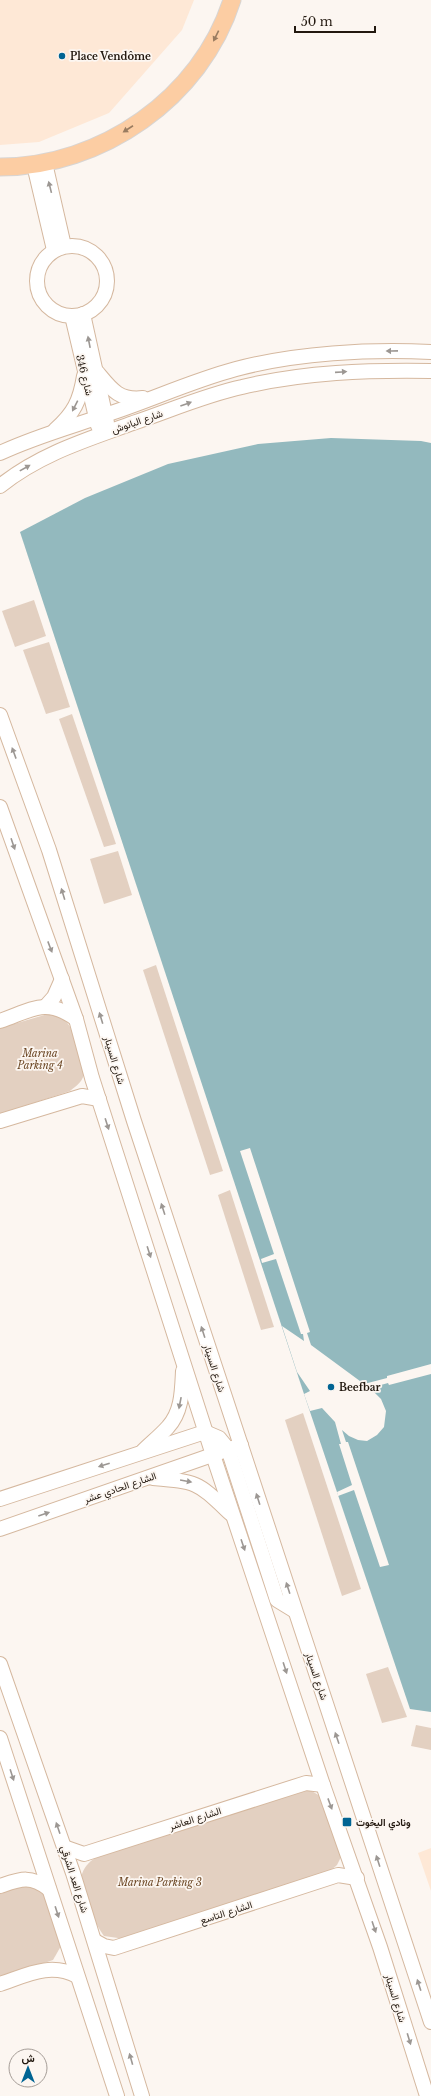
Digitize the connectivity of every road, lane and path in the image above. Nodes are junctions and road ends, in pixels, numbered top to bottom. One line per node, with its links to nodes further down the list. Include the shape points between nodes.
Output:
1 (232, 0): 2 (main road, one-way to 2, via 213,41 196,66 175,92 152,113 107,141 83,152)
2 (39, 164): 3 (main road); 4 (street)
3 (3, 169)
4 (59, 248): 5 (street, via 44,258 38,270 40,296 49,308 59,314); 5 (street, via 80,246 94,252 104,264 108,279 105,294 96,307)
5 (77, 315): 10 (street, شارع 346)
6 (431, 352): 7 (street, شارع البانوش, one-way to 7, via 366,352)
7 (316, 356): 8 (street, شارع البانوش); 12 (street)
8 (279, 361): 9 (street, شارع البانوش); 14 (street)
9 (236, 369): 13 (street, شارع البانوش); 15 (street)
10 (89, 370): 16 (street, via 120,396 131,400); 18 (street, شارع 346); 19 (street, one-way to 19, via 77,404 64,422)
11 (431, 371): 12 (street, شارع البانوش, one-way to 11, via 391,370)
12 (318, 374): 14 (street, شارع البانوش)
13 (206, 379): 16 (street, شارع البانوش); 17 (street)
14 (283, 379): 15 (street, شارع البانوش)
15 (242, 387): 17 (street, شارع البانوش)
16 (159, 395): 18 (street, شارع البانوش)
17 (210, 396): 20 (street, شارع البانوش, one-way to 17)
18 (100, 417): 19 (street, شارع البانوش); 20 (street, شارع 346)
19 (52, 432): 21 (street, شارع البانوش)
20 (104, 433): 22 (street, شارع البانوش, one-way to 20, via 51,453)
21 (0, 454)
22 (0, 486)
23 (0, 715): 35 (street, شارع السينار, one-way to 23, via 49,850)
24 (0, 807): 25 (street, شارع السينار, one-way to 25)
25 (62, 978): 26 (street, via 54,997); 27 (street, شارع السينار)
26 (46, 1006): 27 (street, via 64,1010); 28 (street)
27 (76, 1019): 29 (street, شارع السينار)
28 (0, 1021)
29 (92, 1078): 30 (street, via 90,1086); 31 (street, شارع السينار)
30 (82, 1096): 31 (street); 32 (street)
31 (99, 1099): 33 (street, شارع السينار, one-way to 33)
32 (0, 1121)
33 (184, 1364): 34 (street, شارع السينار); 36 (street, one-way to 36, via 177,1415 168,1428)
34 (205, 1432): 35 (street); 36 (street); 37 (street, شارع السينار)
35 (234, 1447): 37 (street, الشارع الحادي عشر); 66 (street, شارع السينار, one-way to 35, via 295,1611 277,1600)
36 (141, 1453): 40 (street, one-way to 40)
37 (213, 1455): 38 (street, الشارع الحادي عشر); 42 (street, شارع السينار)
38 (147, 1478): 42 (street, one-way to 42, via 181,1480 196,1484 213,1495); 43 (street, الشارع الحادي عشر, one-way to 38)
39 (0, 1489): 40 (street)
40 (26, 1490): 41 (street)
41 (0, 1498)
42 (233, 1516): 46 (street, شارع السينار, one-way to 46)
43 (2, 1530)
44 (0, 1664): 49 (street, شارع العد الشرقي, one-way to 44)
45 (0, 1738): 50 (street, one-way to 50)
46 (316, 1765): 47 (street, via 315,1773); 48 (street, شارع السينار)
47 (306, 1783): 48 (street, الشارع العاشر); 51 (street, الشارع العاشر)
48 (323, 1785): 52 (street, شارع السينار, one-way to 52)
49 (64, 1847): 51 (street); 53 (street, شارع العد الشرقي)
50 (37, 1853): 55 (street, via 32,1867); 58 (street)
51 (84, 1854): 53 (street)
52 (350, 1857): 54 (street); 56 (street, شارع السينار)
53 (73, 1873): 59 (street, شارع العد الشرقي)
54 (338, 1875): 56 (street, الشارع التاسع); 61 (street, الشارع التاسع)
55 (23, 1878): 57 (street); 58 (street, via 37,1881)
56 (357, 1878): 67 (street, شارع السينار, one-way to 67)
57 (0, 1886)
58 (49, 1889): 60 (street, one-way to 60)
59 (95, 1941): 61 (street); 63 (street, شارع العد الشرقي)
60 (67, 1943): 62 (street, via 61,1958); 64 (street)
61 (114, 1948): 63 (street)
62 (50, 1968): 64 (street, via 65,1970); 65 (street)
63 (104, 1968): 70 (street, شارع العد الشرقي, one-way to 63)
64 (77, 1976): 69 (street)
65 (0, 1984)
66 (431, 2022)
67 (417, 2066): 68 (street); 71 (street, شارع السينار)
68 (431, 2080)
69 (117, 2096)
70 (142, 2096)
71 (427, 2096)

